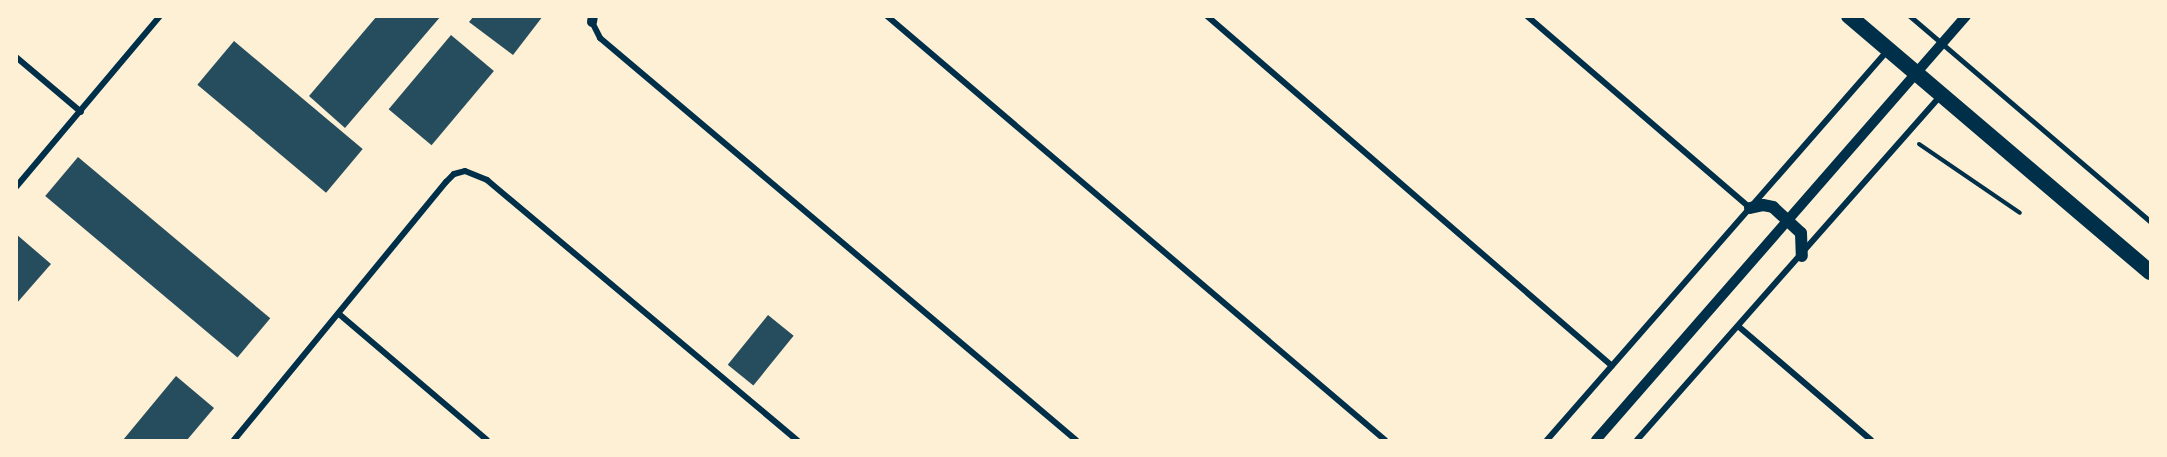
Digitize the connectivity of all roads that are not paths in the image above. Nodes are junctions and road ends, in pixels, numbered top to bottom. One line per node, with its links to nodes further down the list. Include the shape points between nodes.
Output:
1 (160, 16): 12 (street)
2 (887, 16): 25 (street)
3 (1207, 16): 20 (street)
4 (1527, 16): 14 (street)
5 (1849, 16): 9 (highway)
6 (1910, 16): 15 (lane)
7 (1966, 16): 27 (street)
8 (592, 19): 24 (street, via 600,38)
9 (1888, 50): 11 (highway); 14 (street)
10 (16, 57): 12 (street)
11 (1940, 95): 16 (street); 17 (highway)
12 (81, 111): 13 (street)
13 (16, 187)
14 (1750, 208): 16 (main road, via 1773,207 1801,233); 20 (street)
15 (2151, 221)
16 (1802, 256): 19 (street)
17 (2151, 272)
18 (339, 314): 21 (street); 22 (street); 23 (street, via 446,182 465,171 487,180)
19 (1738, 326): 28 (street); 29 (street)
20 (1612, 366): 26 (street)
21 (234, 441)
22 (487, 441)
23 (797, 441)
24 (1076, 441)
25 (1384, 441)
26 (1547, 441)
27 (1596, 441)
28 (1637, 441)
29 (1871, 441)

